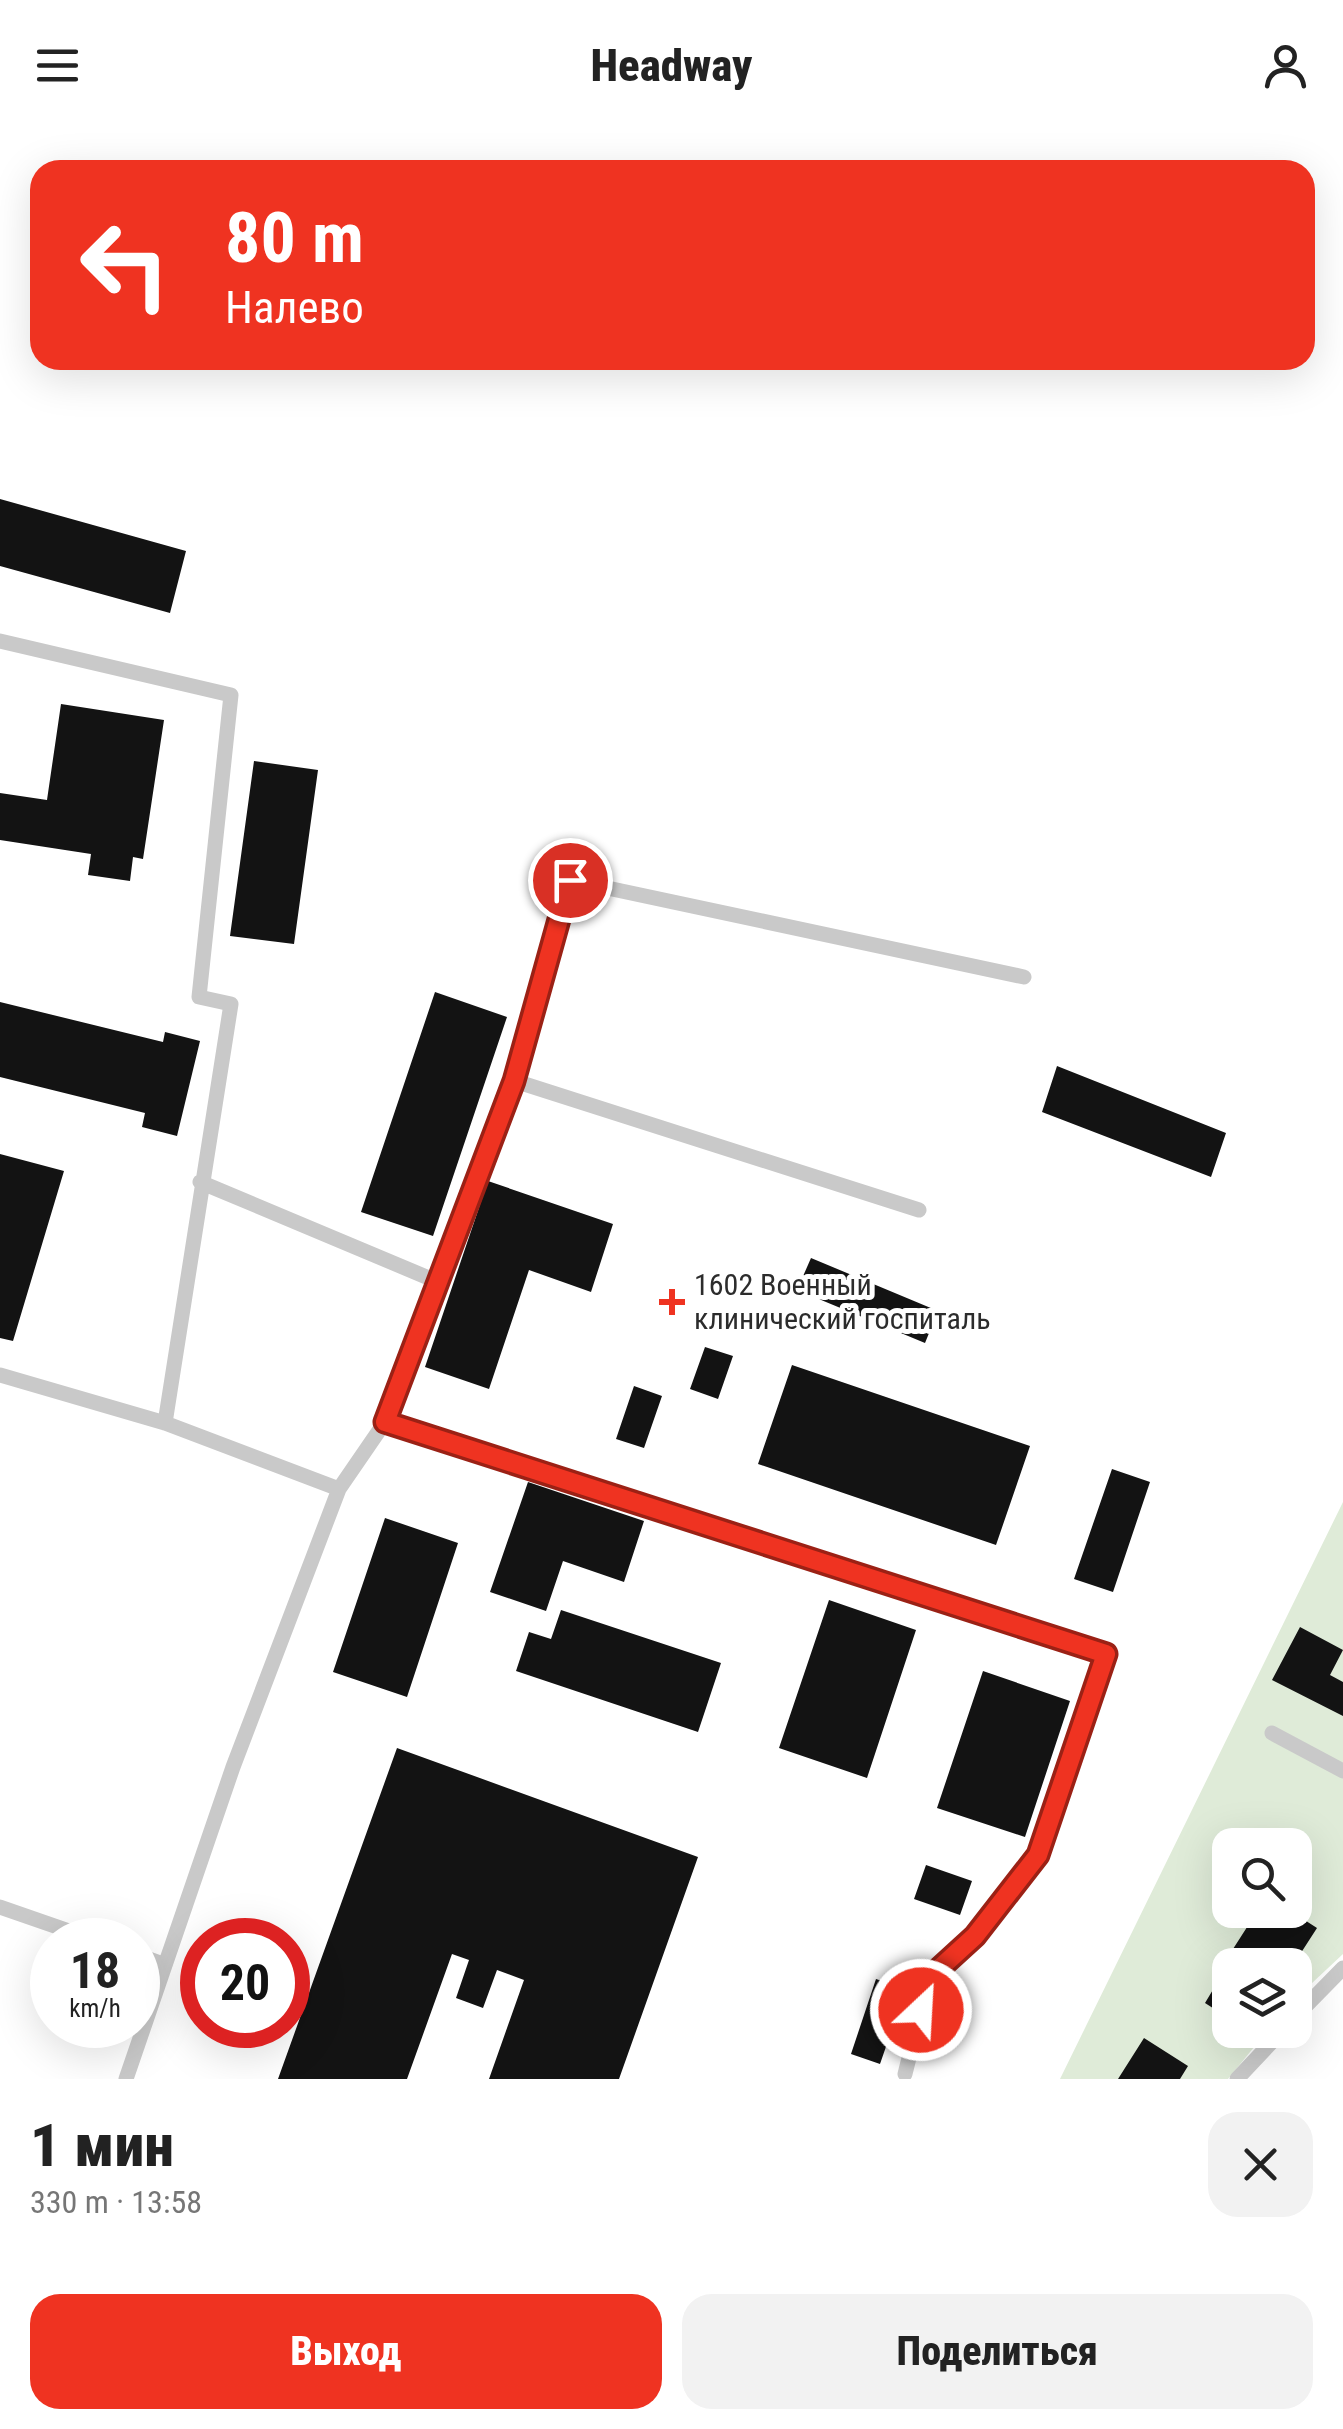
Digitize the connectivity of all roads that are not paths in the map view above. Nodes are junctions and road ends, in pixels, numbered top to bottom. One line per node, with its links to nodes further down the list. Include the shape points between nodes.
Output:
1 (0, 642): 4 (lane, via 231,695 199,997 231,1004)
2 (1024, 977): 3 (lane, via 570,880)
3 (514, 1081): 5 (lane); 6 (lane)
4 (200, 1182): 6 (lane); 9 (lane)
5 (919, 1210)
6 (436, 1281): 8 (lane)
7 (0, 1376): 9 (lane)
8 (385, 1422): 10 (lane); 20 (lane, via 1106,1654 1038,1855 975,1936 929,1978)
9 (165, 1423): 10 (lane)
10 (340, 1488): 16 (lane)
11 (1272, 1733): 12 (lane)
12 (1343, 1771)
13 (0, 1907): 14 (lane)
14 (32, 1918)
15 (160, 1963): 16 (lane)
16 (163, 1964): 21 (lane)
17 (1343, 1968): 18 (lane)
18 (1312, 1999)
19 (1265, 2048): 22 (lane)
20 (904, 2074)
21 (126, 2079)
22 (1237, 2079)

